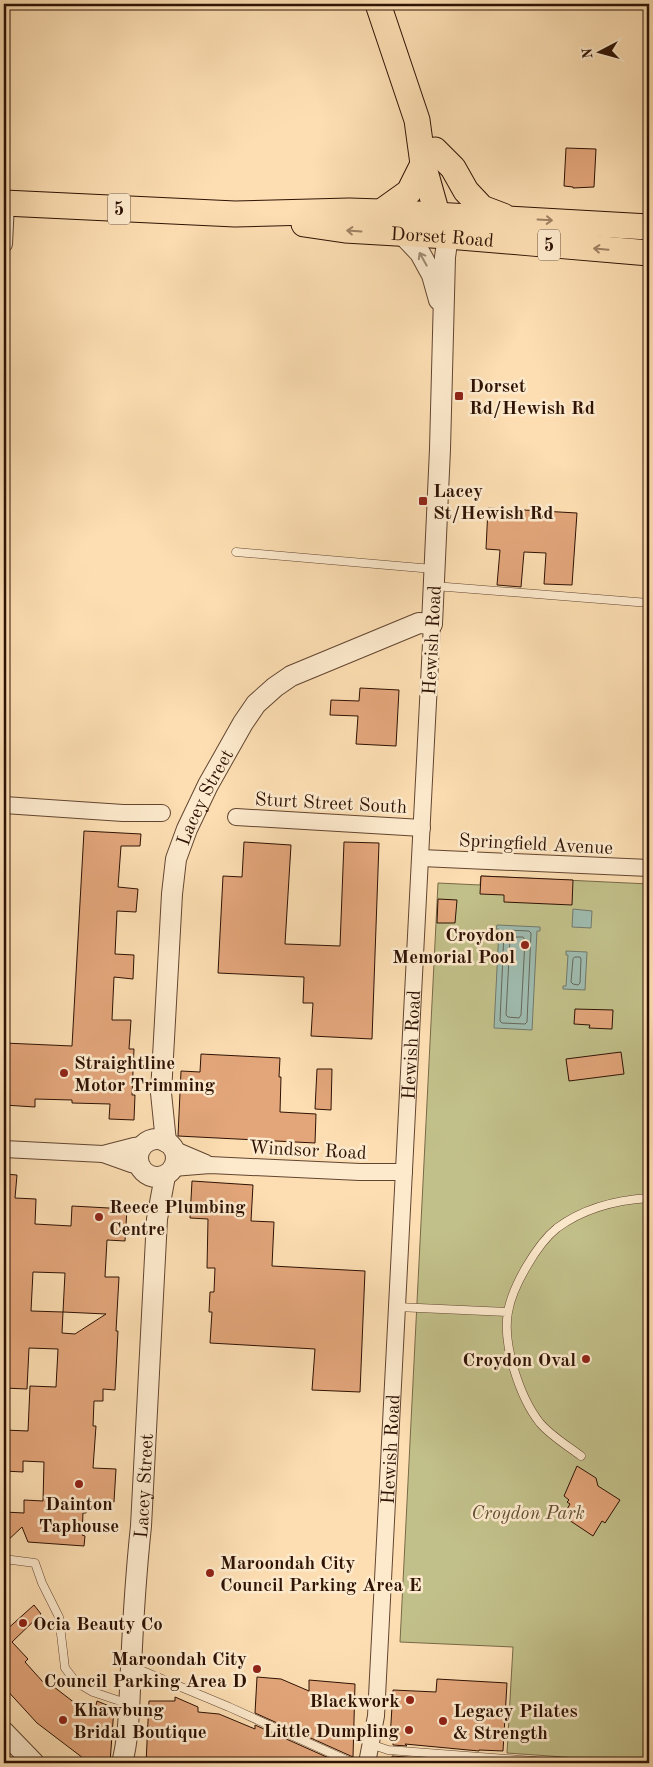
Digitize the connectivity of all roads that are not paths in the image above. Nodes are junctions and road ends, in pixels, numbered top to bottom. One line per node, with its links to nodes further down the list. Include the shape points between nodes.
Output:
1 (378, 4): 2 (main road)
2 (429, 157): 4 (main road, via 408,192); 6 (main road, via 453,168 466,191 482,208); 7 (main road)
3 (5, 203): 5 (main road, Dorset Road / 5); 10 (street)
4 (381, 212): 5 (main road, Dorset Road / 5); 7 (main road, Dorset Road / 5)
5 (234, 214): 9 (main road, Dorset Road / 5, one-way to 5, via 345,230)
6 (508, 218): 7 (main road, Dorset Road / 5); 8 (main road, Dorset Road / 5, one-way to 8)
7 (447, 222): 9 (main road, Dorset Road / 5); 11 (main road, Dorset Road / 5, one-way to 7); 12 (street, Hewish Road)
8 (649, 227)
9 (402, 234): 12 (street, one-way to 9, via 432,275 420,253)
10 (4, 244)
11 (649, 252)
12 (444, 321): 14 (street, Hewish Road)
13 (236, 552): 14 (lane)
14 (434, 577): 15 (lane); 16 (street, Hewish Road)
15 (649, 603)
16 (432, 624): 20 (street, Hewish Road); 24 (street, Lacey Street, via 418,624 291,676 274,687 256,704 204,793 176,859)
17 (4, 805): 18 (street)
18 (162, 814)
19 (236, 817): 20 (street, Sturt Street South)
20 (422, 828): 21 (street, Hewish Road)
21 (421, 858): 22 (street, Springfield Avenue); 25 (street, Hewish Road)
22 (649, 868)
23 (4, 1149): 24 (street, Windsor Road, via 103,1154 131,1164)
24 (157, 1158): 25 (street, Windsor Road, via 210,1164); 31 (street, Lacey Street, via 157,1219)
25 (404, 1172): 27 (street, Hewish Road)
26 (649, 1198): 28 (lane, via 612,1202 580,1214 556,1229 528,1265)
27 (397, 1307): 28 (lane); 34 (street, Hewish Road, via 376,1716)
28 (508, 1312): 29 (lane, via 507,1342 515,1376 527,1400 540,1422)
29 (581, 1456)
30 (4, 1560): 32 (lane, via 35,1563 59,1617 65,1668 76,1682 93,1692)
31 (131, 1666): 32 (street, Lacey Street); 37 (lane)
32 (129, 1704): 35 (street, Lacey Street)
33 (4, 1732): 36 (street)
34 (370, 1744): 38 (street, Hewish Road); 39 (lane, via 388,1750)
35 (124, 1760)
36 (34, 1763)
37 (353, 1763)
38 (367, 1763)
39 (560, 1763)

